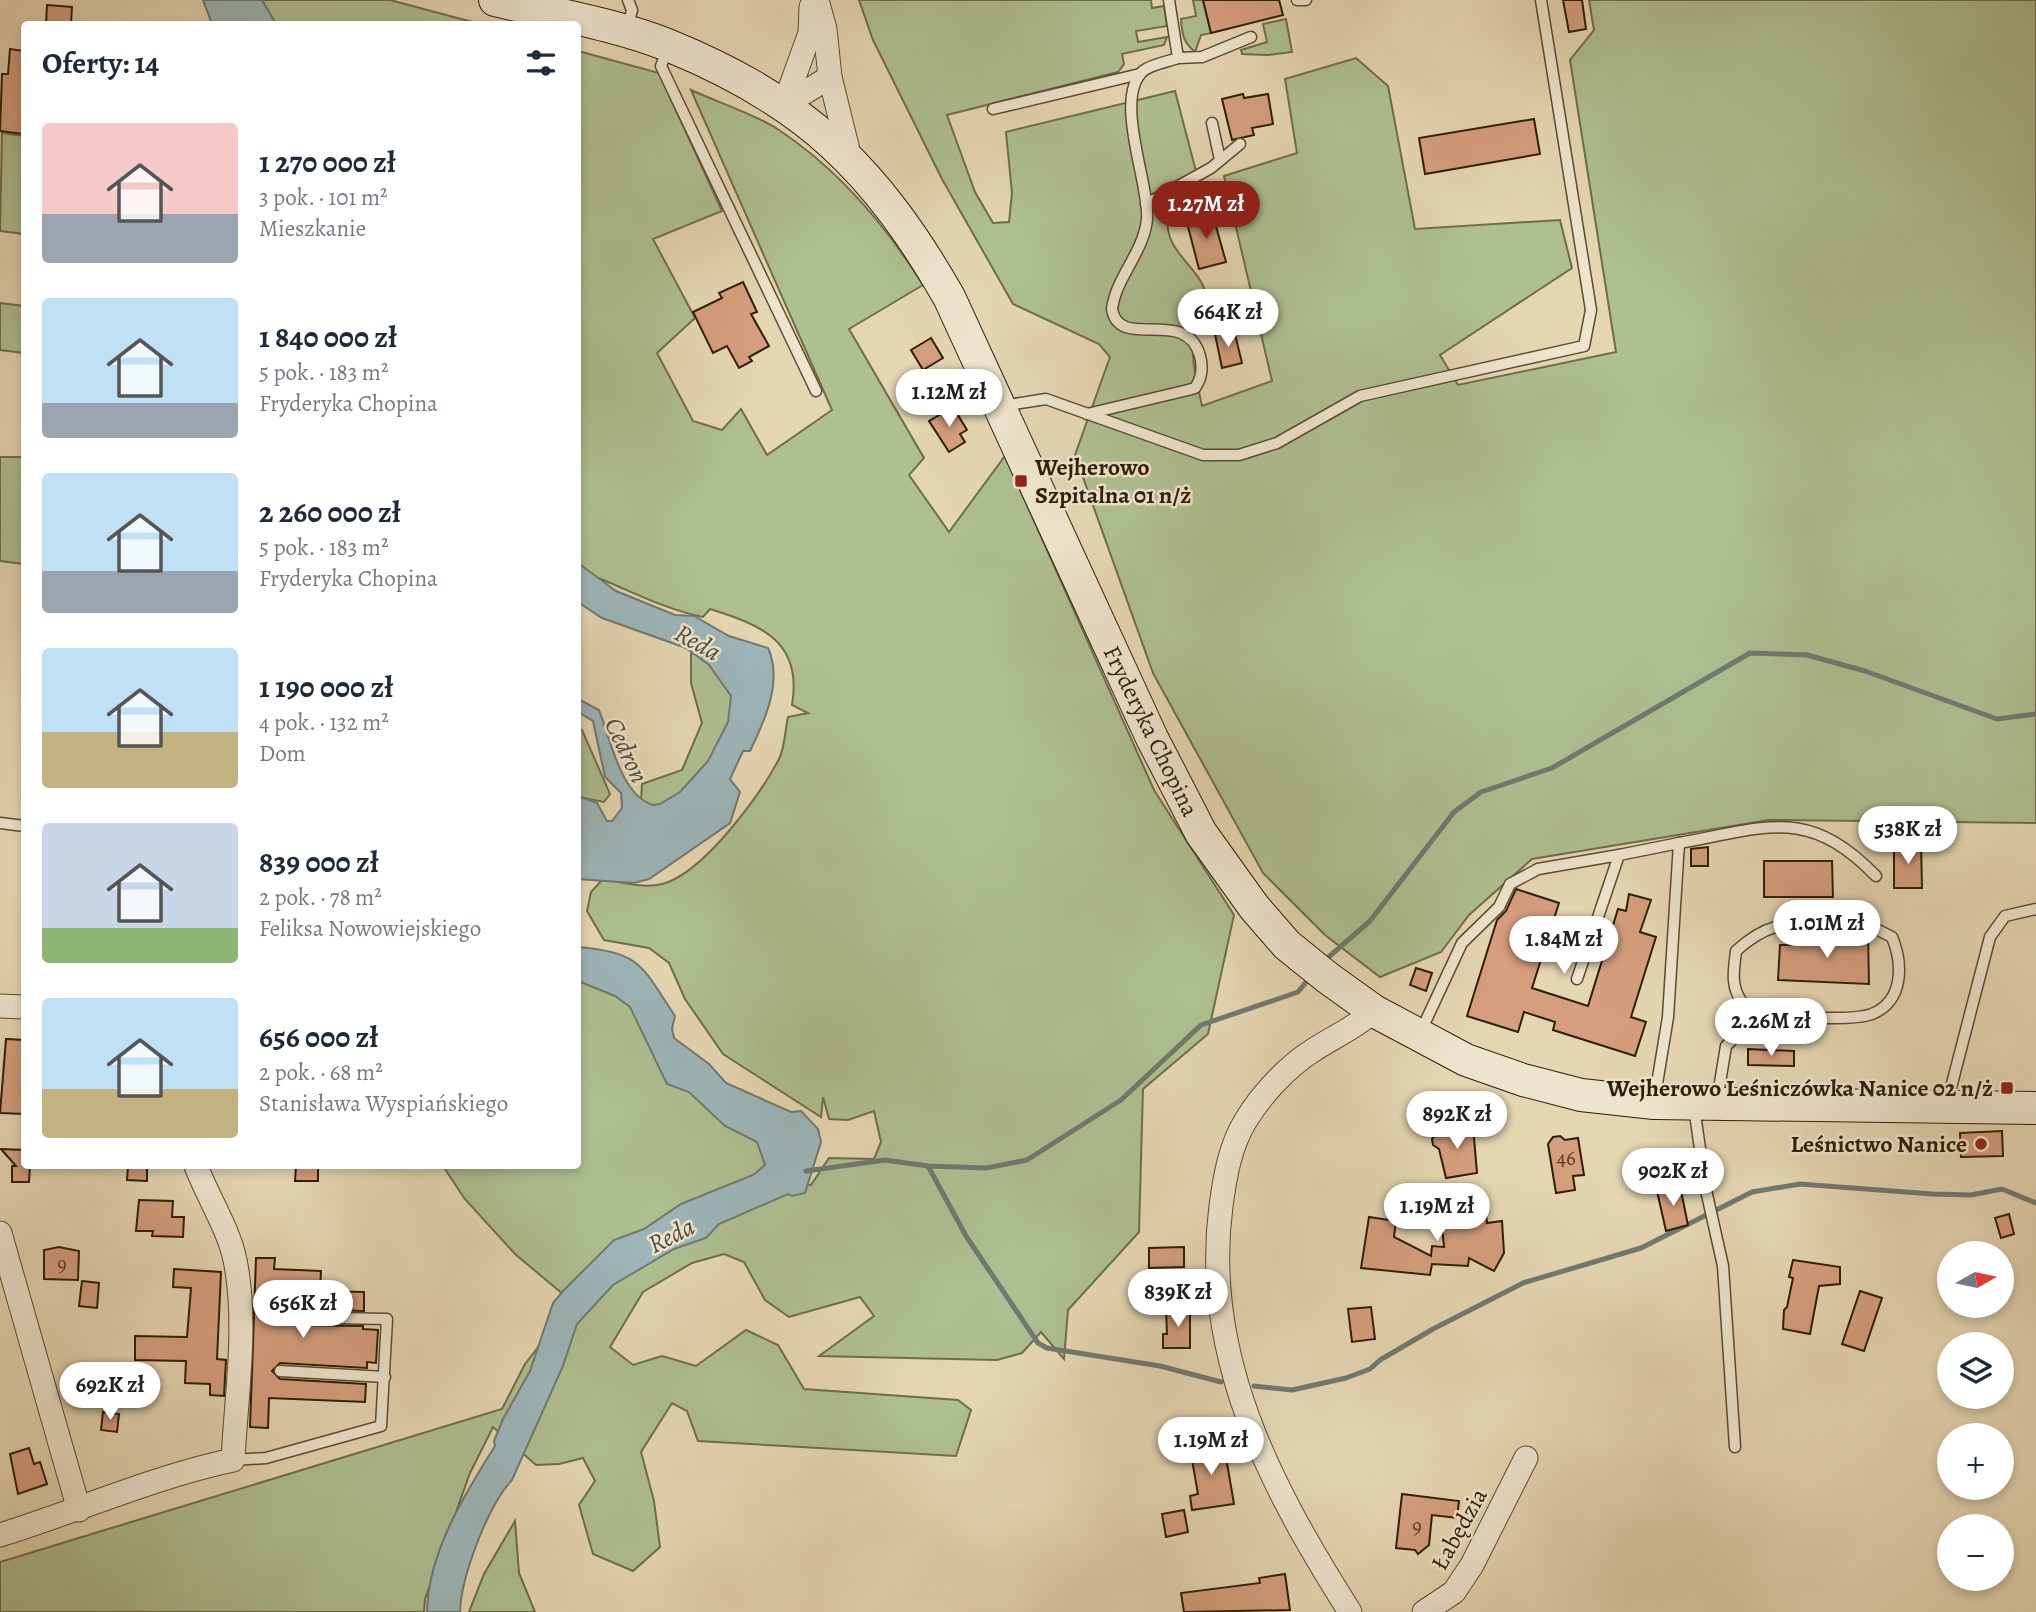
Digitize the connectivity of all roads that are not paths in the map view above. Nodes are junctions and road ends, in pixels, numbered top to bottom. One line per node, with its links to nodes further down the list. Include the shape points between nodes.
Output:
1 (495, 0): 9 (street, Fryderyka Chopina)
2 (628, 0): 11 (lane, via 632,10)
3 (811, 0): 17 (street, via 810,33)
4 (817, 0): 16 (street)
5 (1170, 0): 14 (lane)
6 (1297, 0): 7 (lane)
7 (1306, 0)
8 (1541, 0): 26 (lane, via 1591,310 1584,346 1360,396 1277,443 1240,455 1203,455)
9 (581, 21)
10 (581, 21): 11 (street, Fryderyka Chopina)
11 (626, 32): 13 (street, Fryderyka Chopina)
12 (1251, 37): 14 (lane, via 1202,57)
13 (669, 46): 17 (street, Fryderyka Chopina); 24 (lane, via 661,66)
14 (1178, 58): 15 (lane)
15 (1140, 74): 18 (lane); 23 (lane, via 1132,122)
16 (830, 77): 17 (street); 21 (street)
17 (784, 105): 21 (street, Fryderyka Chopina)
18 (993, 109)
19 (1212, 123): 22 (lane)
20 (1240, 144): 22 (lane)
21 (850, 158): 25 (street, Fryderyka Chopina, via 914,236)
22 (1220, 160): 23 (lane)
23 (1146, 204): 26 (lane, via 1145,232 1112,302 1112,314 1130,329 1167,328 1189,336 1200,355 1200,381 1188,390)
24 (816, 391)
25 (1000, 407): 26 (lane, via 1046,400); 36 (street, Fryderyka Chopina, via 1152,738 1201,833 1287,945)
26 (1086, 415)
27 (0, 823): 28 (lane)
28 (21, 825)
29 (1679, 843): 30 (lane); 31 (lane, via 1769,826 1817,831 1857,856); 39 (lane, via 1668,1017)
30 (1619, 855): 33 (lane); 38 (lane, via 1538,869 1510,884 1499,907 1462,943)
31 (1876, 876)
32 (2036, 909): 41 (lane, via 2005,916 1990,937)
33 (1577, 979)
34 (0, 1006): 35 (street)
35 (21, 1007)
36 (1374, 1011): 38 (street, Fryderyka Chopina); 53 (street, via 1293,1066 1246,1120 1226,1167 1216,1243 1220,1318 1232,1369 1266,1464 1295,1525)
37 (1759, 1014): 37 (lane, via 1790,1020 1870,1015 1888,1004 1898,987 1899,954 1892,937 1868,926 1826,923 1786,924 1757,932 1736,951 1733,981 1743,1003); 40 (lane, via 1726,1046)
38 (1418, 1037): 39 (street, Fryderyka Chopina, via 1522,1080 1581,1095)
39 (1654, 1103): 40 (street, Fryderyka Chopina)
40 (1705, 1104): 41 (street, Fryderyka Chopina); 48 (lane, via 1706,1190 1723,1266)
41 (1946, 1106): 42 (street, Fryderyka Chopina)
42 (2036, 1108)
43 (197, 1169): 50 (street, via 235,1258 238,1279)
44 (0, 1233): 51 (street)
45 (282, 1317): 47 (lane, via 387,1319)
46 (280, 1371): 47 (lane)
47 (385, 1377): 50 (lane, via 381,1426 266,1458)
48 (1735, 1447)
49 (1526, 1458): 54 (street, Łabędzia, via 1472,1565 1454,1592)
50 (233, 1460): 51 (street, via 190,1469)
51 (79, 1510): 52 (street)
52 (0, 1535)
53 (1350, 1612)
54 (1424, 1612)

